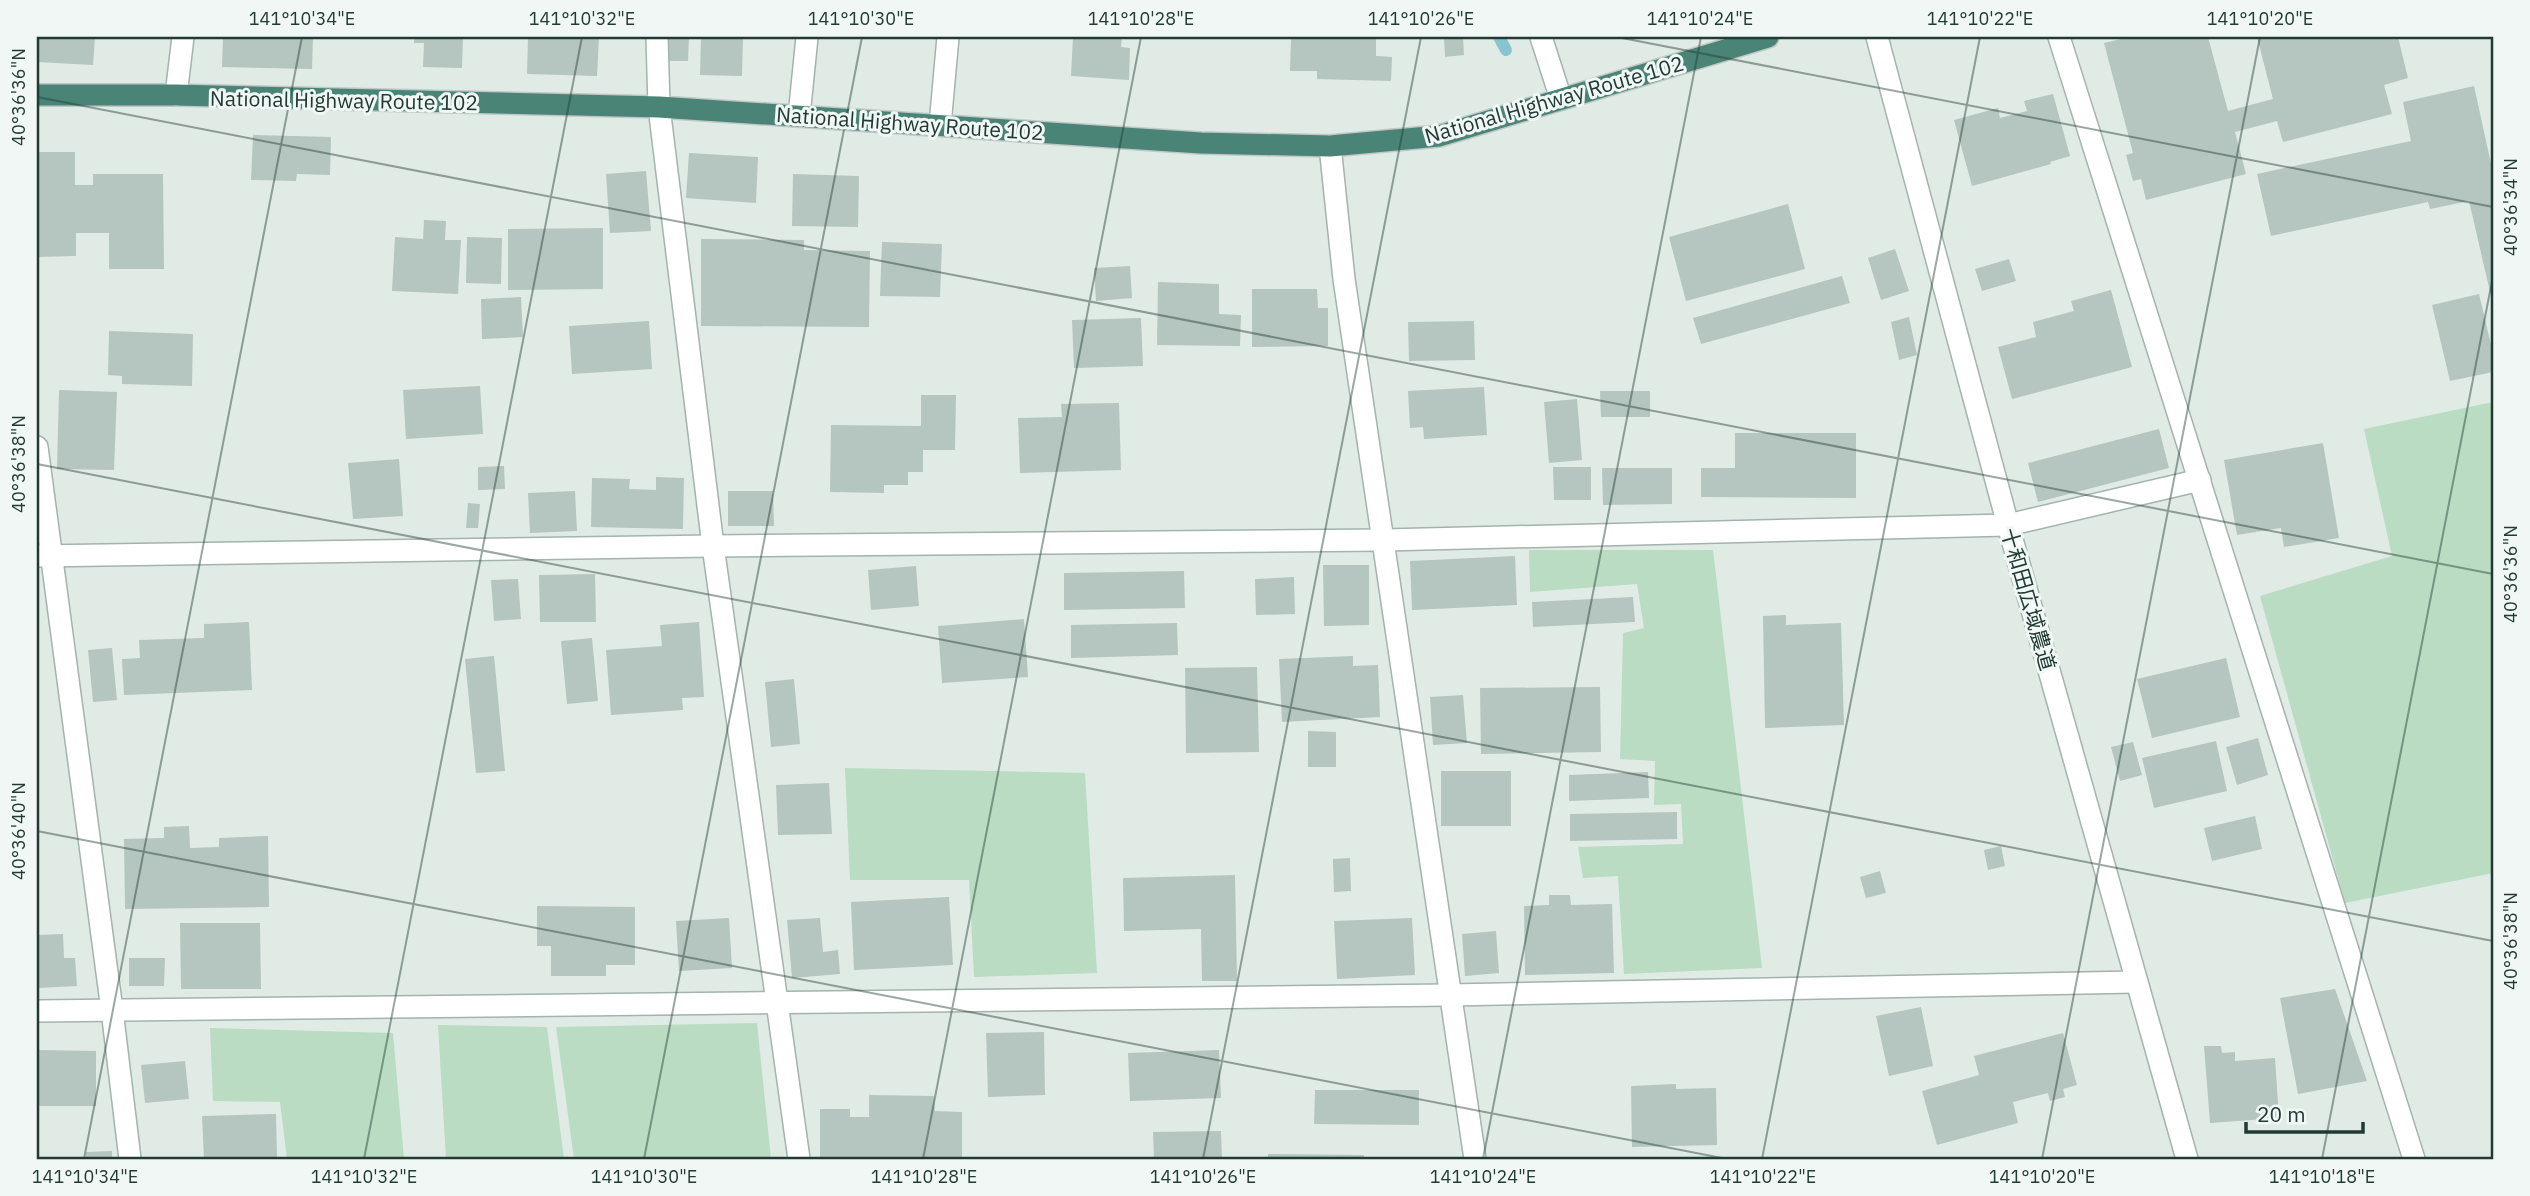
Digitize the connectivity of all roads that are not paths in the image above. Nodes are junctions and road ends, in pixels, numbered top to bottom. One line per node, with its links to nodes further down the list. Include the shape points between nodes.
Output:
1 (183, 37): 10 (street)
2 (657, 37): 12 (street)
3 (807, 37): 13 (street)
4 (948, 37): 14 (street)
5 (1541, 37): 11 (street)
6 (1768, 37): 11 (highway, National Highway Route 102)
7 (1877, 37): 18 (street, 十和田広域農道)
8 (2059, 37): 17 (street)
9 (37, 95): 10 (highway, National Highway Route 102)
10 (176, 95): 12 (highway, National Highway Route 102)
11 (1562, 99): 15 (highway, National Highway Route 102, via 1438,136)
12 (659, 107): 13 (highway, National Highway Route 102); 20 (street)
13 (799, 116): 14 (highway, National Highway Route 102)
14 (940, 125): 15 (highway, National Highway Route 102, via 1201,143)
15 (1330, 146): 19 (street, via 1344,279)
16 (37, 447): 21 (street)
17 (2200, 480): 18 (street); 31 (street)
18 (2008, 526): 19 (street); 22 (street, 十和田広域農道)
19 (1384, 540): 20 (street); 23 (street)
20 (713, 546): 21 (street); 24 (street)
21 (44, 555): 25 (street)
22 (2135, 982): 23 (street); 30 (street, 十和田広域農道)
23 (1450, 995): 24 (street); 29 (street)
24 (778, 1002): 25 (street); 28 (street)
25 (112, 1010): 26 (street); 27 (street)
26 (37, 1011)
27 (130, 1159)
28 (799, 1159)
29 (1475, 1159)
30 (2187, 1159)
31 (2414, 1159)

